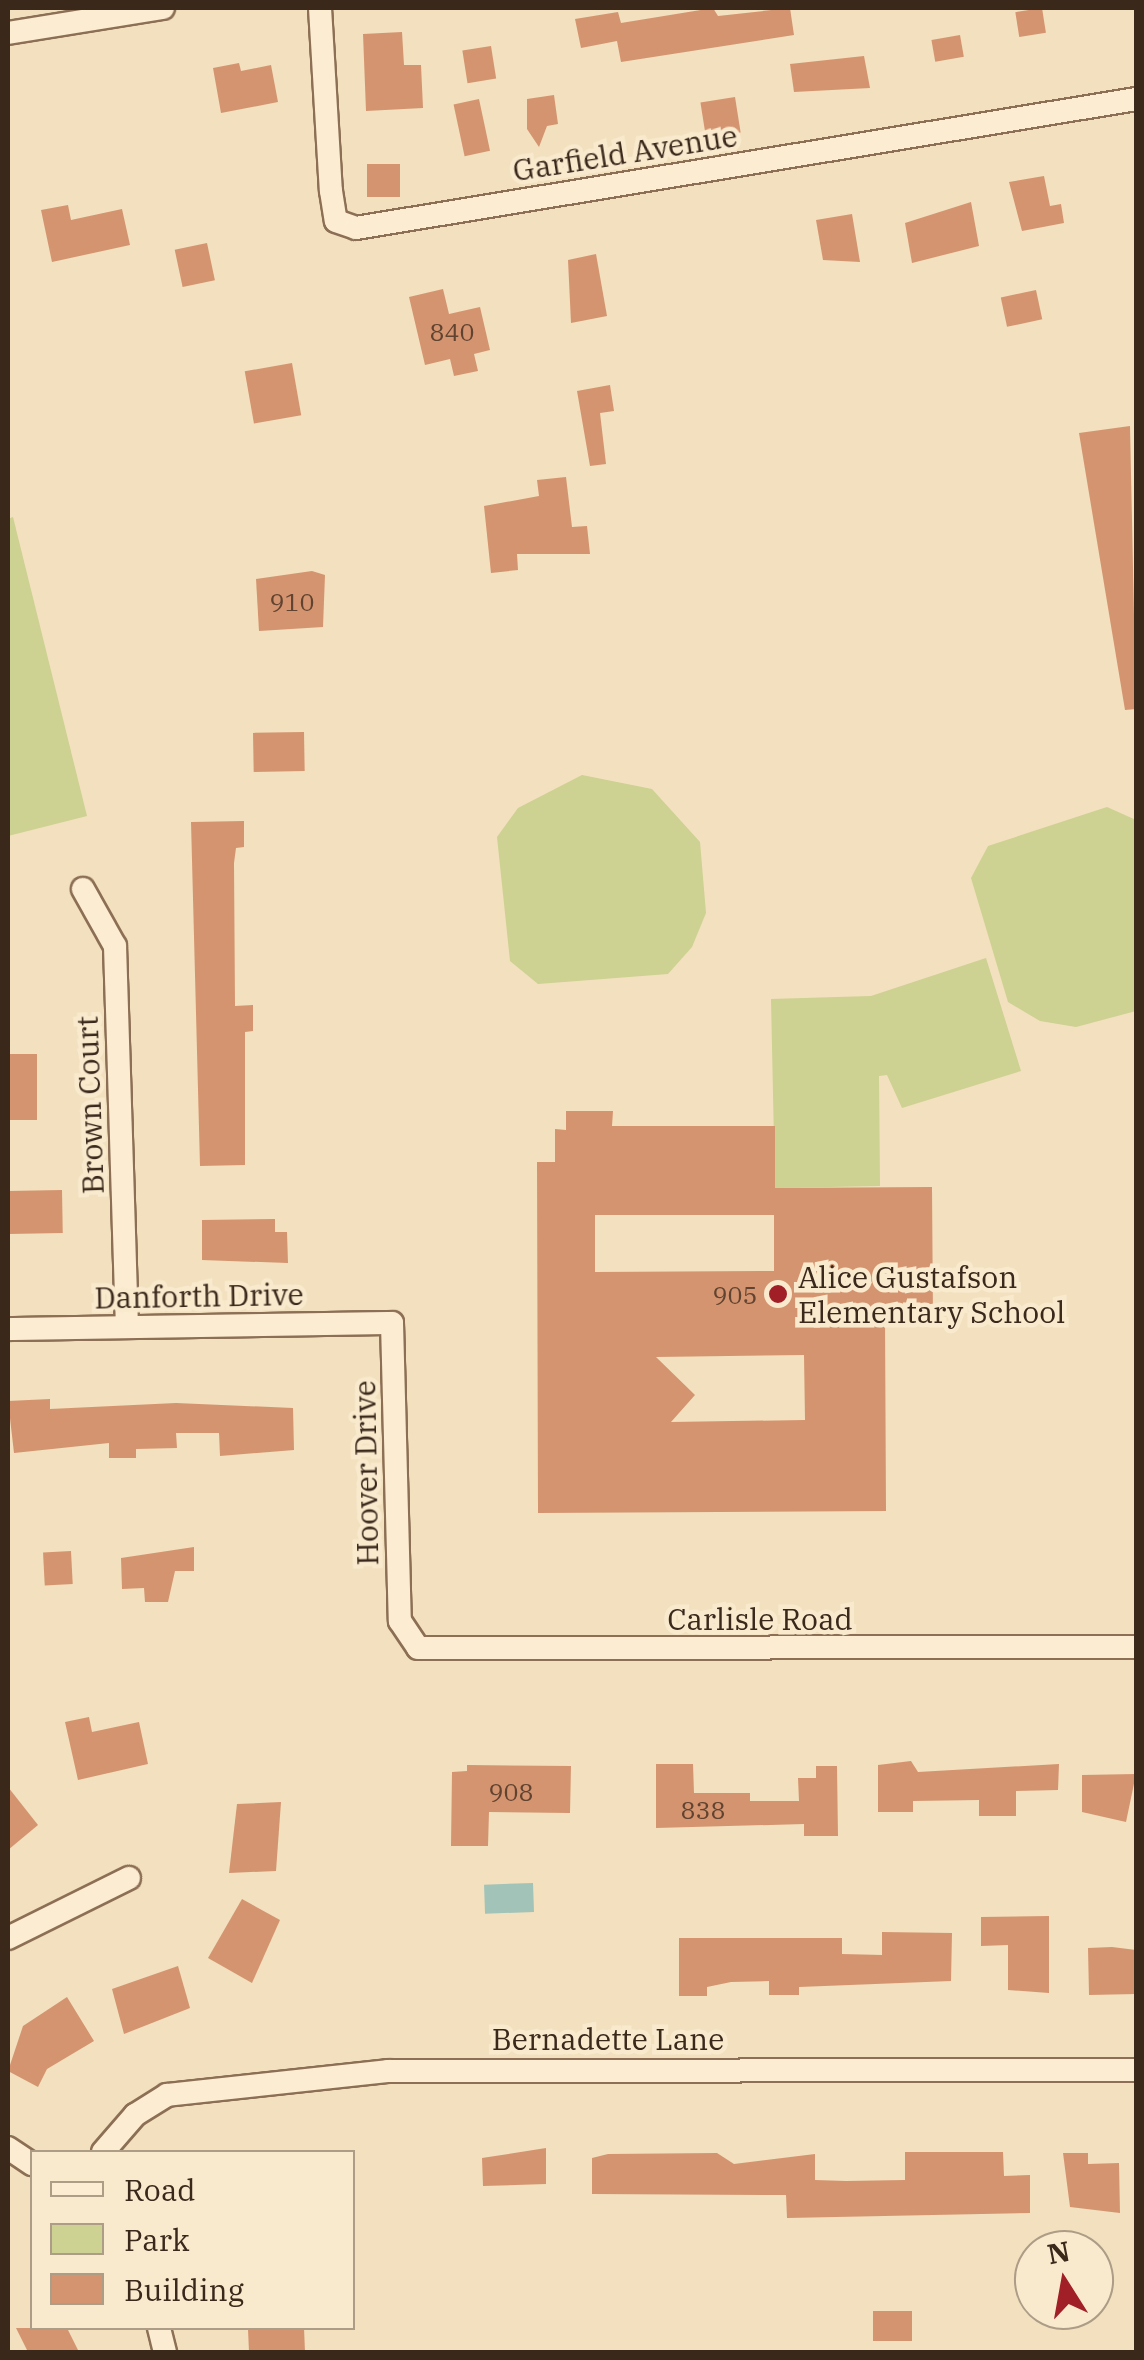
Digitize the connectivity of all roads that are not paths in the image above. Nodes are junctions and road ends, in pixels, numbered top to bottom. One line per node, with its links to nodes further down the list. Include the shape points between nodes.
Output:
1 (163, 8): 3 (street)
2 (320, 8): 4 (street, Garfield Avenue, via 330,191 336,221 356,228)
3 (8, 32)
4 (1136, 99)
5 (83, 889): 7 (street, Brown Court, via 116,946)
6 (392, 1323): 7 (street, Danforth Drive); 9 (street, Hoover Drive)
7 (128, 1327): 8 (street, Danforth Drive)
8 (8, 1329)
9 (400, 1621): 10 (street, Carlisle Road, via 409,1643 428,1651)
10 (1136, 1648)
11 (129, 1878): 12 (street)
12 (8, 1938)
13 (1136, 2070): 15 (street, Bernadette Lane, via 388,2071 167,2095 135,2115)
14 (8, 2148): 16 (street)
15 (105, 2150)
16 (30, 2163)

